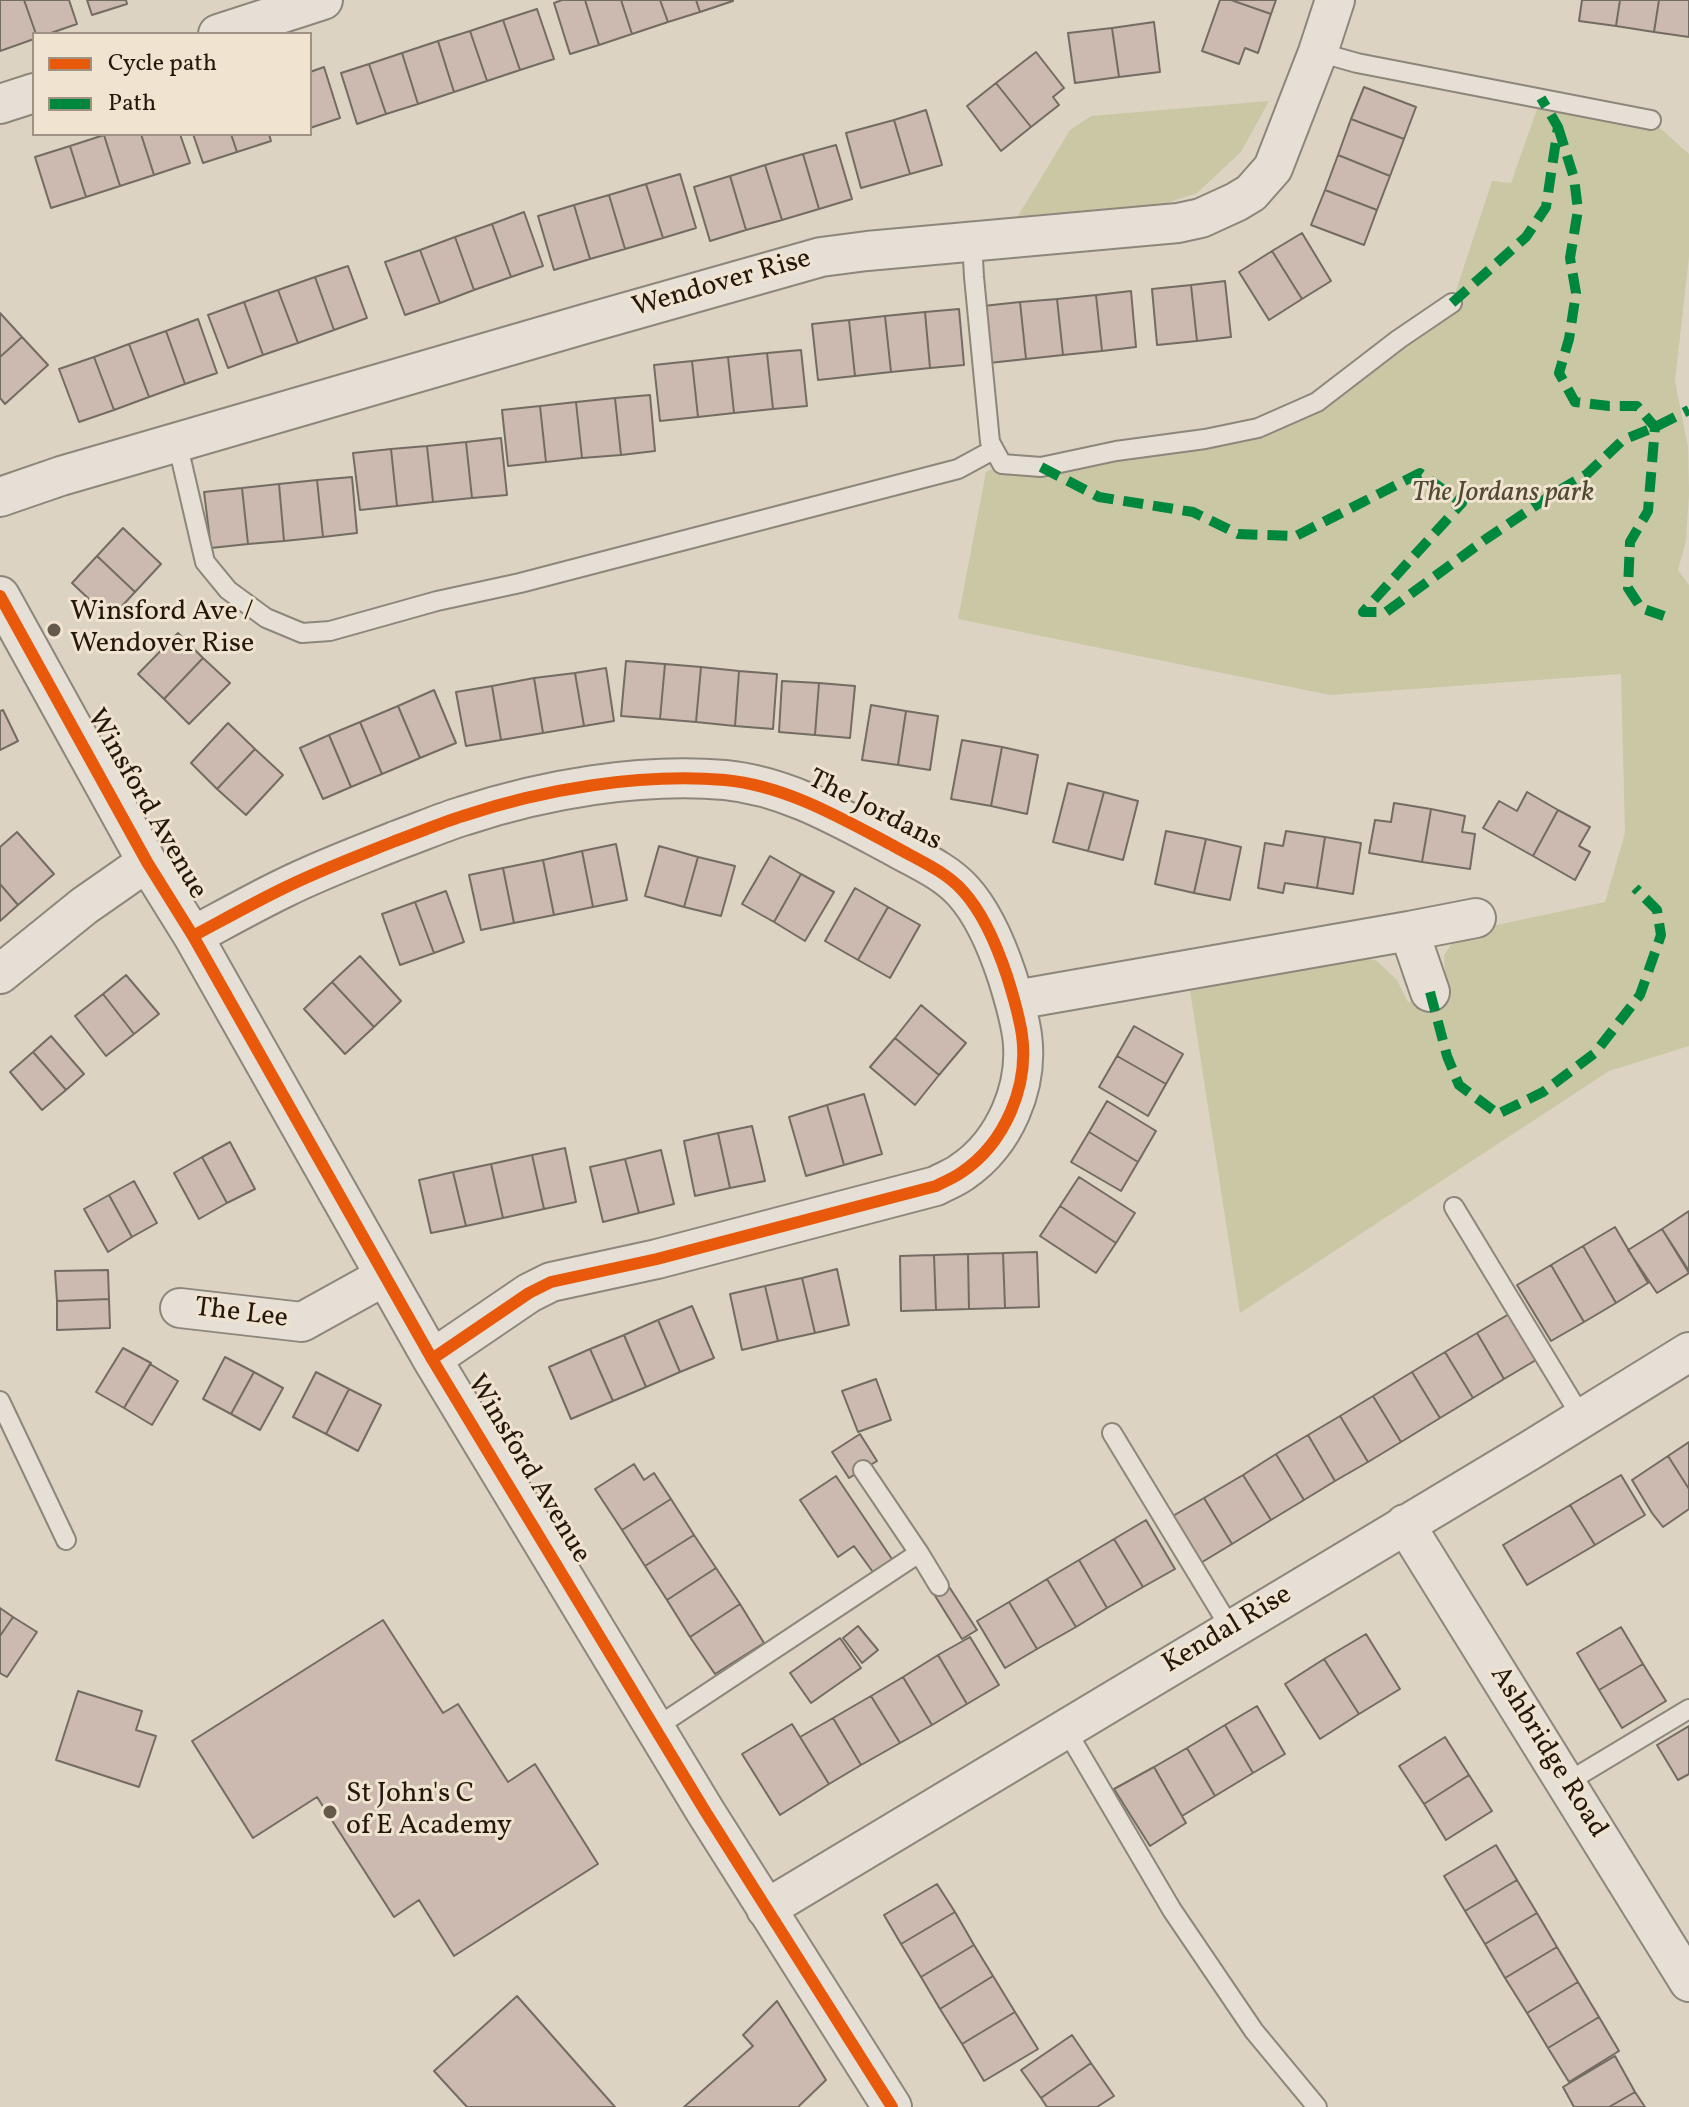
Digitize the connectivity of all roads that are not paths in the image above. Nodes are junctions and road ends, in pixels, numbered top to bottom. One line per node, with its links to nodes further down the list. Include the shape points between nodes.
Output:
1 (323, 0): 3 (street)
2 (1335, 0): 4 (street, Wendover Rise)
3 (224, 32)
4 (1318, 52): 7 (lane); 8 (street, Wendover Rise, via 1273,168 1236,202 1178,223)
5 (32, 94): 6 (street)
6 (0, 104)
7 (1651, 120)
8 (972, 241): 10 (street, Wendover Rise, via 821,257); 11 (lane)
9 (1452, 303): 11 (lane, via 1317,402 1258,428 1041,467 1002,464)
10 (177, 442): 11 (lane, via 205,562 228,590 266,618 302,633 330,631 535,580 943,473); 12 (street, Wendover Rise)
11 (993, 450)
12 (0, 497)
13 (0, 596): 14 (street, Winsford Avenue)
14 (147, 862): 17 (street, Winsford Avenue); 18 (street)
15 (1476, 918): 16 (street)
16 (1409, 931): 19 (street); 20 (street)
17 (193, 936): 20 (street, The Jordans, via 285,887 464,815 605,784 725,780 794,796 935,869 975,907); 22 (street, Winsford Avenue)
18 (0, 974)
19 (1430, 992)
20 (1015, 1000): 25 (street, The Jordans, via 1022,1037 1015,1101 1002,1131 961,1173 936,1186 880,1201 551,1282)
21 (1454, 1207): 27 (lane)
22 (385, 1276): 23 (street, The Lee, via 302,1322); 25 (street, Winsford Avenue)
23 (180, 1308)
24 (1689, 1352): 27 (street, Kendal Rise)
25 (432, 1359): 36 (street, Winsford Avenue)
26 (0, 1401): 31 (lane)
27 (1582, 1418): 30 (street, Kendal Rise)
28 (1112, 1433): 34 (lane)
29 (863, 1470): 32 (lane)
30 (1405, 1524): 34 (street, Kendal Rise); 38 (street, Ashbridge Road)
31 (66, 1540)
32 (919, 1553): 33 (lane); 36 (lane)
33 (939, 1586)
34 (1231, 1629): 37 (street, Kendal Rise)
35 (1689, 1709): 38 (lane)
36 (655, 1728): 39 (street, Winsford Avenue)
37 (1065, 1728): 39 (street, Kendal Rise); 42 (lane, via 1172,1910 1254,2031)
38 (1566, 1783): 40 (street, Ashbridge Road)
39 (766, 1909): 41 (street, Winsford Avenue)
40 (1689, 1982)
41 (892, 2107)
42 (1317, 2107)

